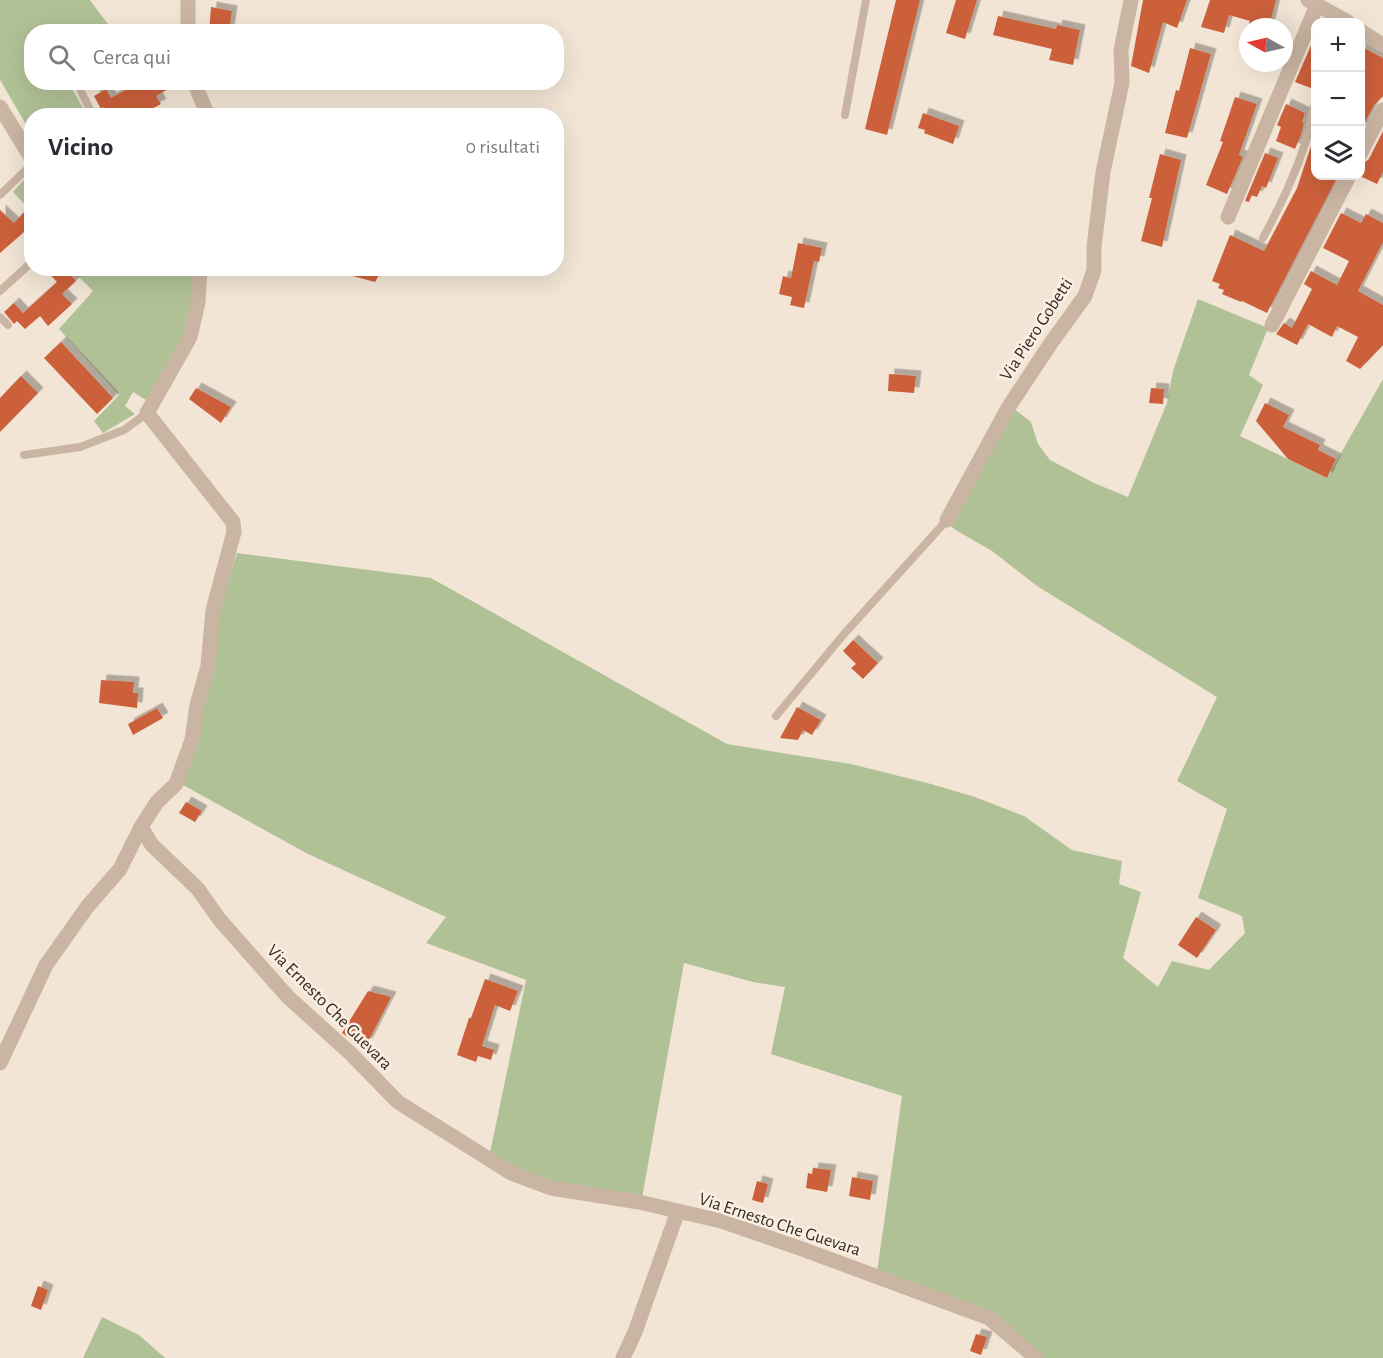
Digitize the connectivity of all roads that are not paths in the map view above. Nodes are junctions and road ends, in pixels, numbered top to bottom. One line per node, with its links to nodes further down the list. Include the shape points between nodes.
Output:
1 (188, 0): 6 (street)
2 (866, 0): 15 (lane)
3 (1131, 0): 32 (street, Via Piero Gobetti, via 1121,50 1122,82 1103,172 1094,270 1085,296 1008,408)
4 (1312, 3): 5 (street); 22 (street)
5 (1340, 18)
6 (188, 24)
7 (1365, 34): 8 (street)
8 (1383, 45)
9 (80, 90): 12 (lane)
10 (197, 90): 13 (street)
11 (0, 107): 18 (street)
12 (89, 108)
13 (205, 108)
14 (1383, 110): 17 (street)
15 (845, 115)
16 (1311, 119): 23 (lane, via 1291,185)
17 (1365, 144)
18 (24, 146)
19 (24, 172): 21 (lane)
20 (1347, 180): 29 (street)
21 (0, 195)
22 (1228, 217)
23 (1263, 238)
24 (24, 269): 26 (lane)
25 (200, 276): 30 (street, via 190,337)
26 (0, 291)
27 (0, 317): 28 (lane)
28 (8, 325)
29 (1272, 326)
30 (147, 413): 31 (lane, via 124,430 80,447); 34 (street, via 233,522 234,531 213,610 208,666 192,740 176,784 157,802)
31 (24, 455)
32 (946, 520): 33 (lane)
33 (776, 716)
34 (141, 827): 35 (street, via 120,869 46,965); 36 (street, Via Ernesto Che Guevara, via 152,845 198,889 219,919 288,997 398,1102 511,1173 531,1181)
35 (0, 1063)
36 (678, 1211): 37 (street); 38 (street, Via Ernesto Che Guevara, via 721,1221 989,1318)
37 (623, 1358)
38 (1036, 1358)

